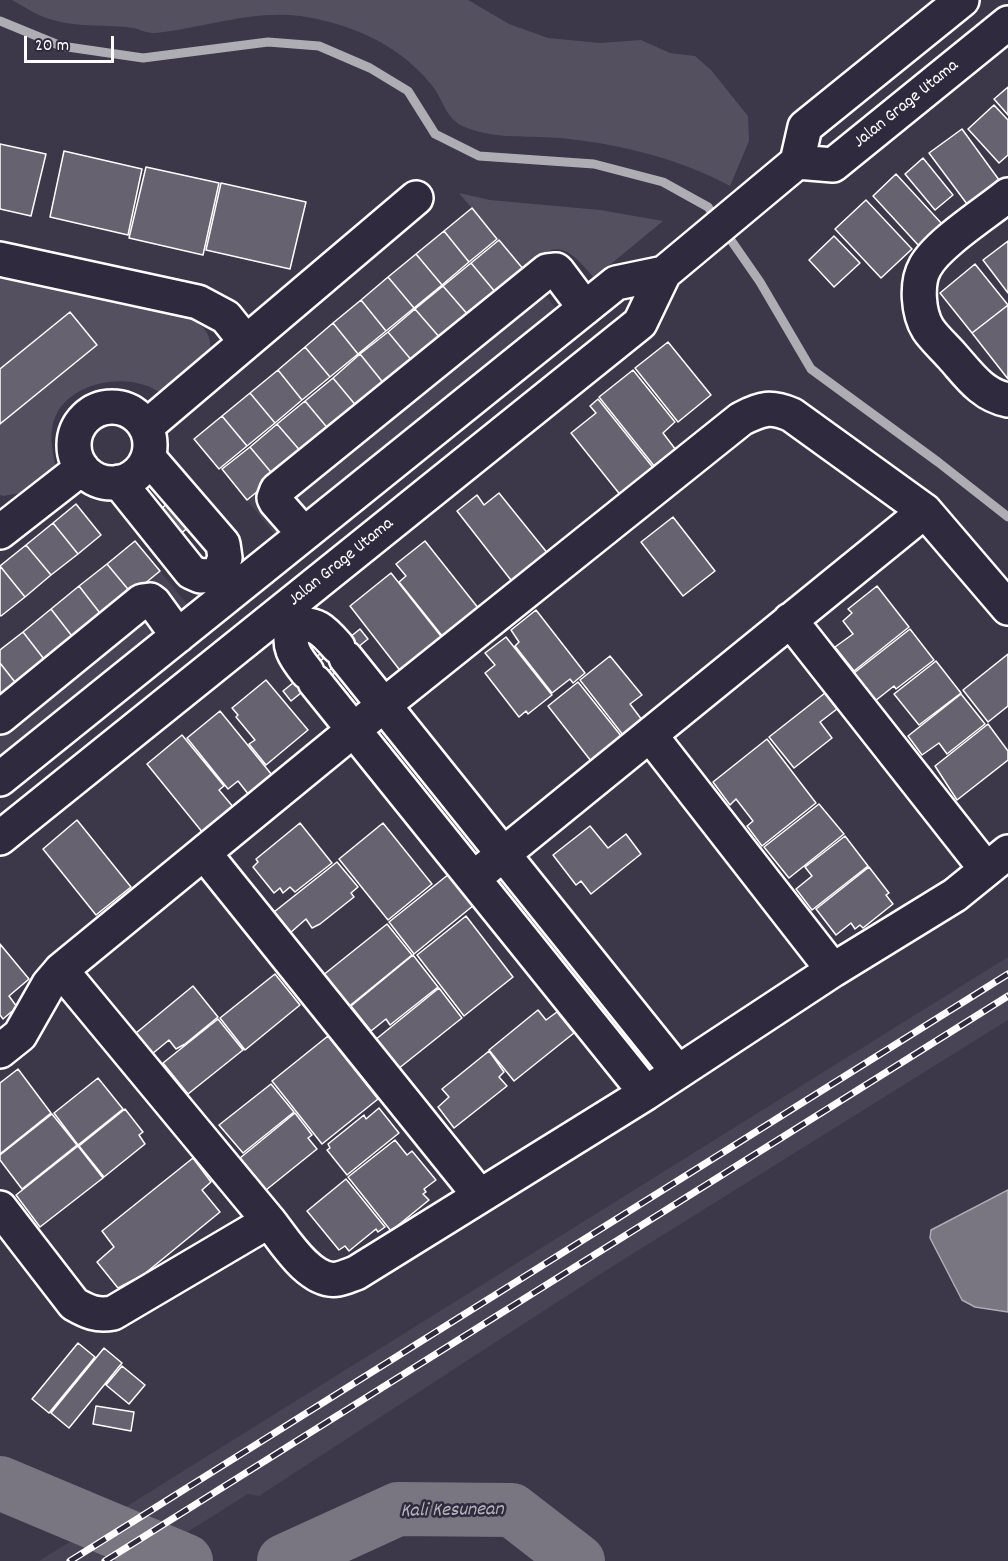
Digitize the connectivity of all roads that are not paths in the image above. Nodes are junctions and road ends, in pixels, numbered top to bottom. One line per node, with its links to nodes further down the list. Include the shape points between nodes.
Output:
1 (962, 0): 3 (street, via 805,127)
2 (1008, 23): 3 (street, Jalan Grage Utama, via 833,165)
3 (797, 162): 7 (street, Jalan Grage Utama)
4 (1008, 195): 10 (street, via 939,249 924,267 920,283 920,307 927,328 981,389)
5 (416, 198): 9 (street)
6 (0, 259): 9 (street, via 198,302 226,317)
7 (664, 273): 8 (street, via 616,283); 19 (street, Jalan Grage Utama, via 640,323)
8 (585, 308): 16 (street); 16 (street, via 555,270 538,278 277,490 276,502)
9 (246, 342): 11 (street)
10 (1008, 400)
11 (147, 442): 12 (street, via 135,414 118,407 100,408 85,418 76,434 75,452); 13 (street, via 142,469); 17 (street, via 223,544)
12 (82, 468): 13 (street, via 98,480); 15 (street)
13 (118, 482): 17 (street, via 191,572)
14 (925, 511): 18 (street); 20 (street); 22 (street, via 792,415 771,407 761,408 741,419)
15 (2, 527)
16 (304, 534): 17 (street)
17 (225, 584): 19 (street); 21 (street)
18 (1008, 608)
19 (288, 618): 22 (street, via 315,625 325,632); 24 (street, via 291,646); 27 (street, Jalan Grage Utama)
20 (790, 620): 25 (street); 30 (street)
21 (178, 636): 23 (street, via 154,603 142,601); 26 (street)
22 (384, 705): 24 (street); 29 (street)
23 (0, 717)
24 (355, 731): 28 (street); 31 (street)
25 (650, 735): 29 (street); 33 (street)
26 (0, 779)
27 (0, 838)
28 (204, 854): 32 (street); 37 (street)
29 (503, 854): 31 (street); 35 (street)
30 (997, 860): 33 (street, via 955,895)
31 (474, 878): 36 (street)
32 (61, 970): 34 (street, via 20,1035); 39 (street)
33 (833, 970): 35 (street)
34 (0, 1050)
35 (678, 1072): 36 (street)
36 (646, 1093): 37 (street)
37 (480, 1196): 39 (street, via 356,1273 336,1280 314,1273 301,1263)
38 (0, 1208): 39 (street, via 74,1304 100,1315 112,1313)
39 (269, 1221)

